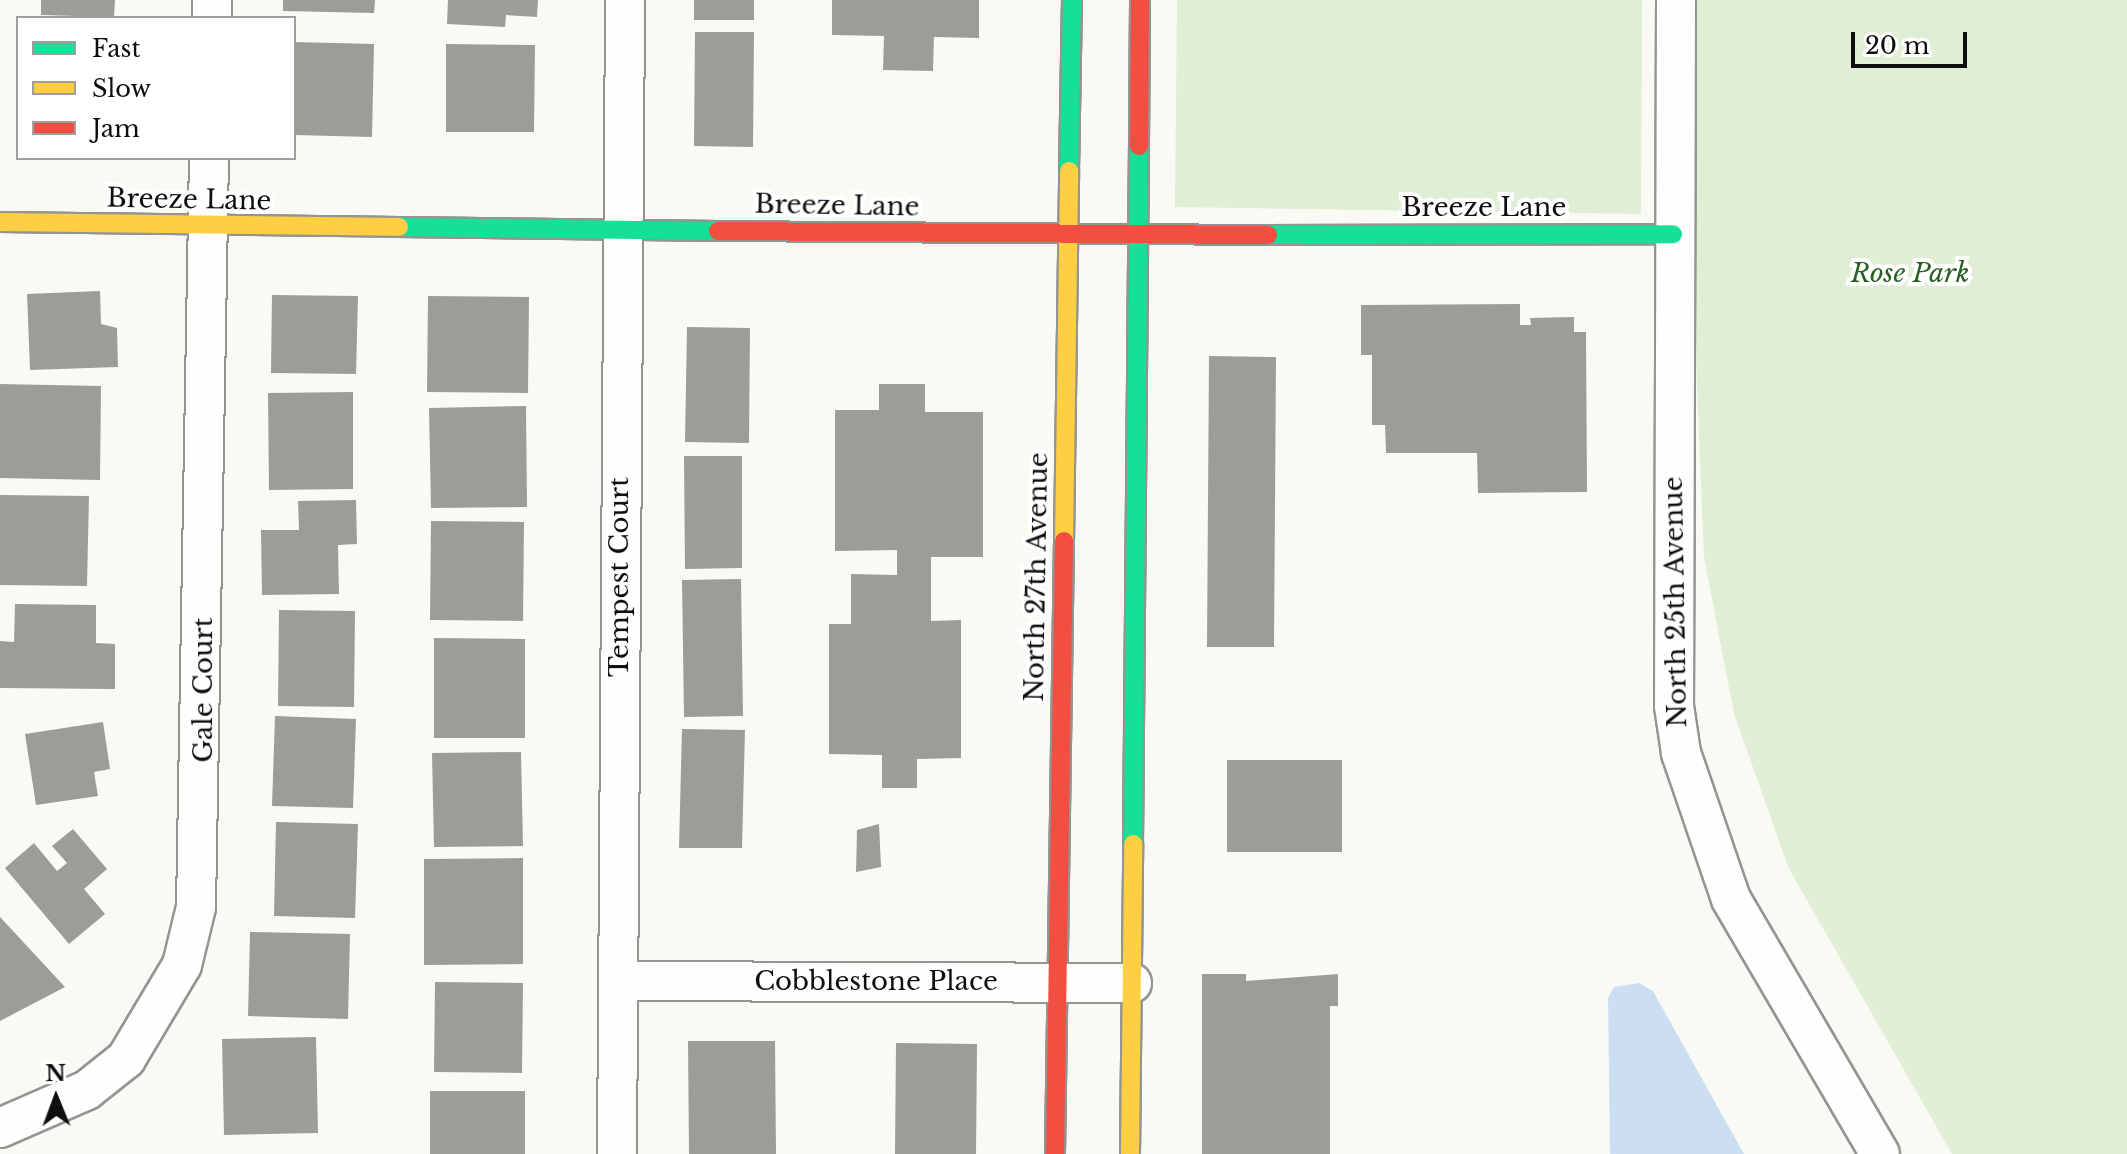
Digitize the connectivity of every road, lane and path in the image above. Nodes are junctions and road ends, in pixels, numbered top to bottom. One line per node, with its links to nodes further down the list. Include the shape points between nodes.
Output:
1 (625, 0): 8 (street, Tempest Court)
2 (1072, 0): 10 (street, North 27th Avenue)
3 (1140, 0): 11 (street)
4 (1676, 0): 9 (street, North 25th Avenue)
5 (209, 160): 7 (street, Gale Court)
6 (0, 222): 7 (street, Breeze Lane)
7 (208, 228): 8 (street, Breeze Lane); 15 (street, Gale Court, via 196,907 182,965 126,1059 87,1090)
8 (619, 229): 10 (street, Breeze Lane); 12 (street, Tempest Court)
9 (1673, 234): 11 (street, Breeze Lane); 19 (street, North 25th Avenue, via 1674,706 1681,753 1731,899)
10 (1068, 235): 11 (street, Breeze Lane); 13 (street, North 27th Avenue)
11 (1138, 235): 14 (street)
12 (620, 981): 13 (street, Cobblestone Place); 16 (street, Tempest Court)
13 (1058, 983): 14 (street, Cobblestone Place); 17 (street, North 27th Avenue)
14 (1132, 983): 18 (street)
15 (0, 1128)
16 (617, 1154)
17 (1055, 1154)
18 (1130, 1154)
19 (1880, 1154)

